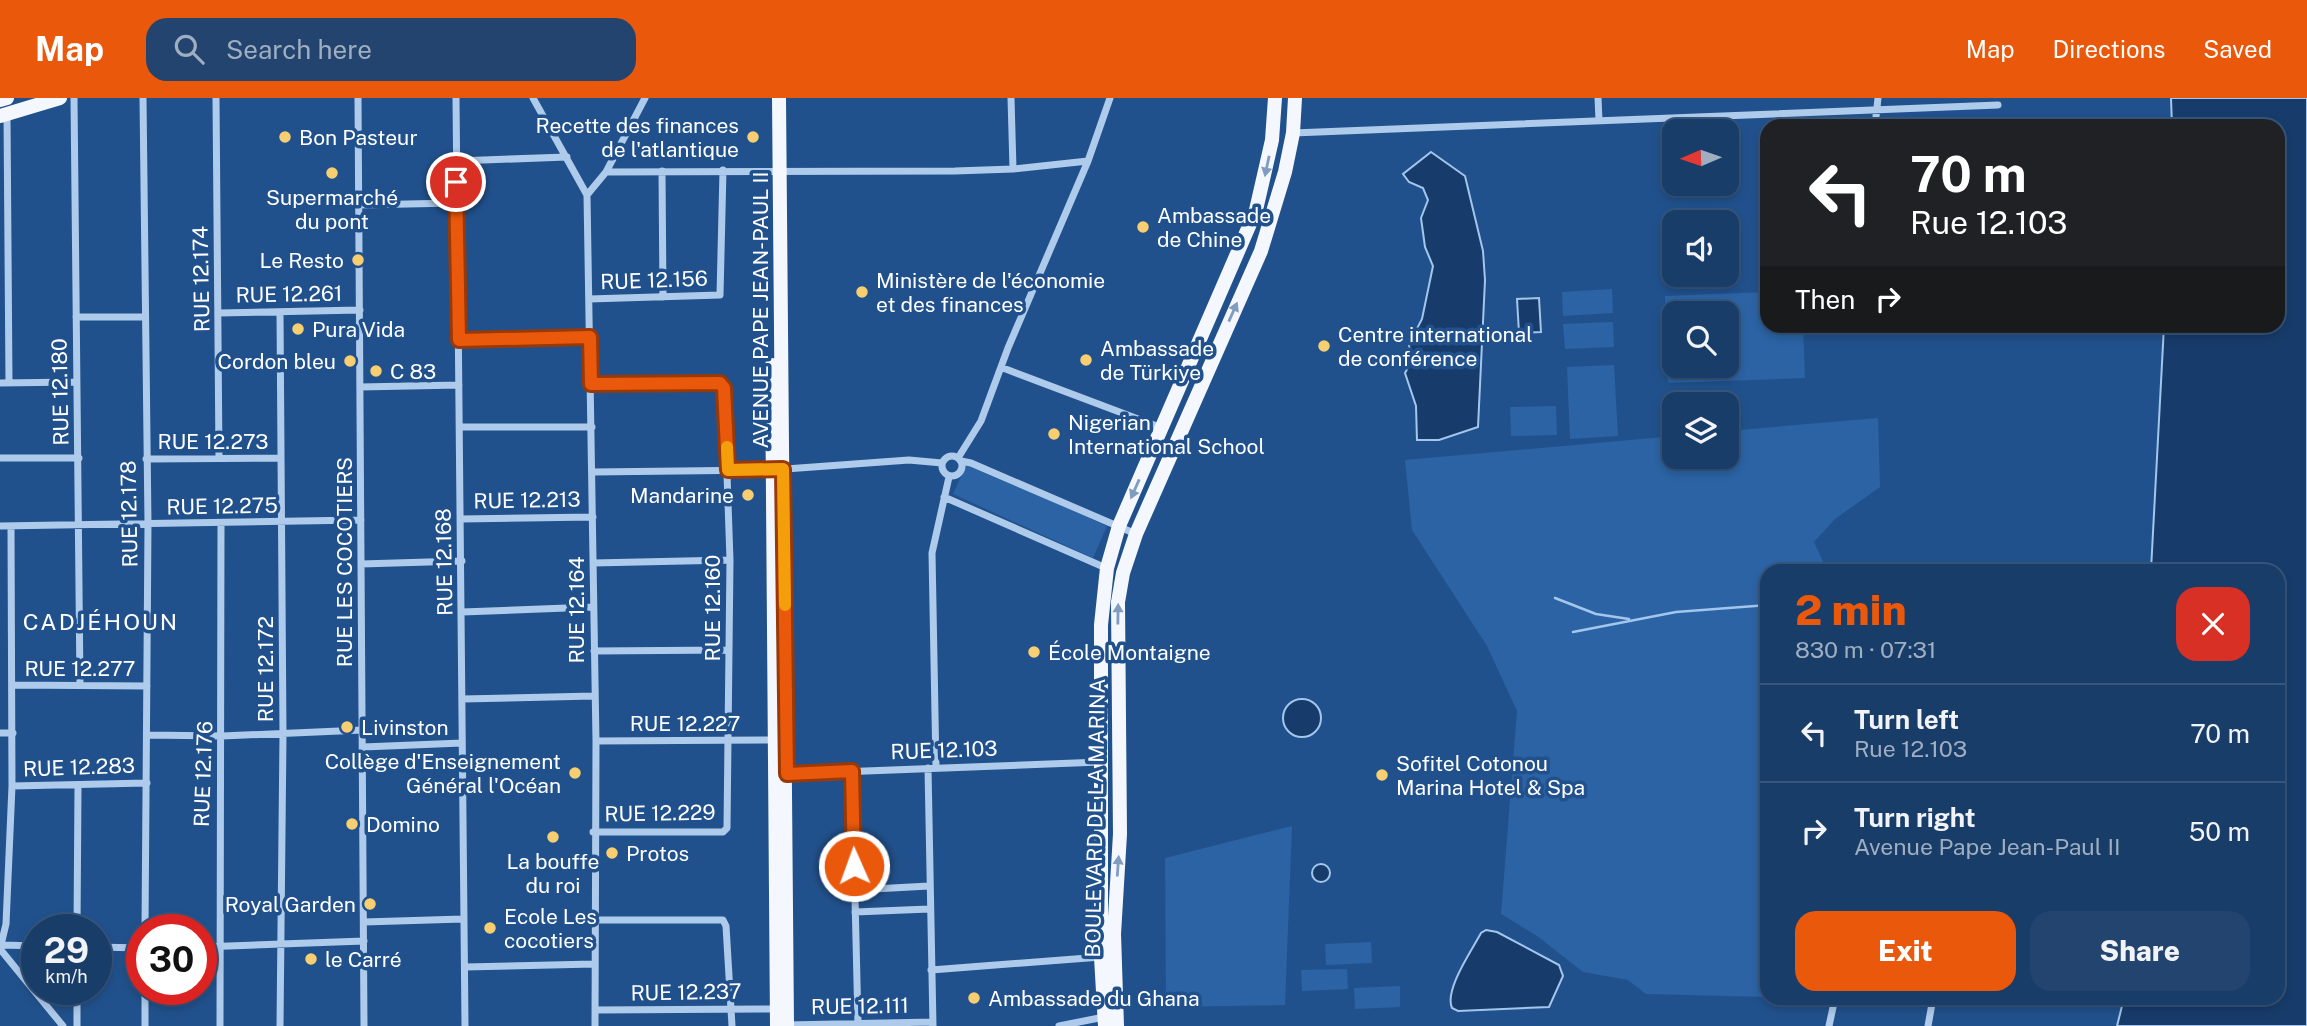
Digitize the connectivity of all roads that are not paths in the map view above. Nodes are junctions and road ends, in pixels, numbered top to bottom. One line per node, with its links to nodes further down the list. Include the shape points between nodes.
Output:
1 (7, 98): 18 (main road)
2 (60, 98): 21 (main road)
3 (74, 98): 41 (street, RUE 12.180)
4 (143, 98): 42 (street, RUE 12.178)
5 (216, 98): 40 (street, RUE 12.174)
6 (358, 98): 35 (street, RUE LES COCOTIERS)
7 (456, 98): 26 (street, RUE 12.168)
8 (533, 98): 25 (street)
9 (645, 98): 32 (street)
10 (770, 98): 31 (main road, AVENUE PAPE JEAN-PAUL II)
11 (779, 98): 31 (main road, AVENUE PAPE JEAN-PAUL II)
12 (1011, 98): 28 (street)
13 (1110, 98): 27 (street)
14 (1275, 98): 54 (main road, BOULEVARD DE LA MARINA, one-way to 54, via 1272,140 1256,210)
15 (1295, 98): 24 (main road, BOULEVARD DE LA MARINA)
16 (1598, 98): 23 (street)
17 (1878, 98): 20 (street)
18 (0, 100)
19 (1998, 105): 20 (street)
20 (1877, 108): 22 (street); 23 (street)
21 (4, 115): 48 (street)
22 (1876, 119)
23 (1599, 120): 24 (street)
24 (1293, 133): 77 (main road, BOULEVARD DE LA MARINA, one-way to 24, via 1261,251 1278,202)
25 (567, 157): 26 (street); 33 (street)
26 (456, 160): 34 (street, RUE 12.168)
27 (1088, 161): 28 (street); 45 (street)
28 (1013, 169): 31 (street)
29 (723, 170): 30 (street); 31 (street); 36 (street, RUE 12.156, via 720,295)
30 (662, 171): 32 (street); 36 (street)
31 (776, 171): 63 (main road, AVENUE PAPE JEAN-PAUL II)
32 (606, 172): 33 (street)
33 (587, 195): 37 (street, RUE 12.164)
34 (456, 203): 35 (street); 44 (street, RUE 12.168)
35 (359, 205): 38 (street, RUE LES COCOTIERS)
36 (663, 298): 37 (street, RUE 12.156)
37 (589, 299): 43 (street, RUE 12.164)
38 (360, 310): 39 (street, RUE 12.261); 51 (street, RUE LES COCOTIERS)
39 (280, 312): 40 (street, RUE 12.261); 59 (street, RUE 12.172)
40 (219, 313): 58 (street, RUE 12.174)
41 (76, 317): 42 (street); 46 (street, RUE 12.180)
42 (145, 317): 57 (street, RUE 12.178)
43 (590, 337): 44 (street); 49 (street, RUE 12.164)
44 (459, 340): 50 (street, RUE 12.168)
45 (1003, 368): 54 (street); 60 (street)
46 (76, 382): 48 (street); 56 (street, RUE 12.180)
47 (0, 383): 48 (street)
48 (9, 383)
49 (591, 384): 53 (street, RUE 12.164); 62 (street, RUE 12.160, via 713,382 724,388)
50 (459, 385): 51 (street); 52 (street, RUE 12.168)
51 (360, 387): 69 (street, RUE LES COCOTIERS)
52 (460, 427): 53 (street); 68 (street, RUE 12.168)
53 (592, 427): 64 (street, RUE 12.164)
54 (1162, 428): 76 (main road, BOULEVARD DE LA MARINA, one-way to 76)
55 (0, 458): 56 (street)
56 (79, 458): 75 (street, RUE 12.180)
57 (146, 458): 58 (street, RUE 12.273); 71 (street, RUE 12.178)
58 (219, 458): 59 (street, RUE 12.273)
59 (280, 458): 70 (street, RUE 12.172)
60 (960, 460): 61 (street, via 947,457); 65 (street, via 960,473); 76 (street)
61 (942, 463): 63 (street, via 909,460); 65 (street)
62 (728, 470): 63 (street); 64 (street); 78 (street, RUE 12.160)
63 (777, 470): 100 (main road, AVENUE PAPE JEAN-PAUL II); 107 (main road, AVENUE PAPE JEAN-PAUL II)
64 (593, 472): 67 (street, RUE 12.164)
65 (948, 477): 66 (street)
66 (944, 496): 82 (street); 105 (street, via 932,552)
67 (593, 517): 68 (street, RUE 12.213); 80 (street, RUE 12.164)
68 (461, 519): 79 (street, RUE 12.168)
69 (361, 520): 70 (street, RUE 12.275); 81 (street, RUE LES COCOTIERS)
70 (281, 523): 72 (street, RUE 12.275); 96 (street, RUE 12.172)
71 (148, 524): 72 (street, RUE 12.275); 75 (street, RUE 12.275); 90 (street, RUE 12.178)
72 (220, 524): 98 (street, RUE 12.176)
73 (0, 526): 74 (street, RUE 12.275)
74 (10, 526): 75 (street, RUE 12.275); 88 (street)
75 (79, 526): 89 (street, RUE 12.180)
76 (1119, 526): 77 (street); 82 (main road, BOULEVARD DE LA MARINA)
77 (1136, 534): 83 (main road, BOULEVARD DE LA MARINA)
78 (730, 560): 80 (street); 86 (street, RUE 12.160)
79 (461, 561): 81 (street); 85 (street, RUE 12.168)
80 (593, 563): 84 (street, RUE 12.164)
81 (361, 564): 93 (street, RUE LES COCOTIERS)
82 (1107, 569): 83 (street); 104 (main road, BOULEVARD DE LA MARINA, via 1101,625)
83 (1123, 573): 152 (main road, BOULEVARD DE LA MARINA, one-way to 83, via 1117,621)
84 (593, 607): 85 (street); 87 (street, RUE 12.164)
85 (462, 611): 92 (street, RUE 12.168)
86 (729, 650): 87 (street); 99 (street, RUE 12.160)
87 (594, 651): 91 (street, RUE 12.164)
88 (12, 685): 89 (street, RUE 12.277); 95 (street)
89 (80, 685): 90 (street, RUE 12.277)
90 (147, 686): 97 (street, RUE 12.178)
91 (594, 696): 92 (street); 101 (street, RUE 12.164)
92 (462, 699): 102 (street, RUE 12.168)
93 (362, 730): 96 (street); 103 (street, RUE LES COCOTIERS)
94 (0, 733): 95 (street)
95 (13, 733): 109 (street)
96 (283, 734): 98 (street); 123 (street, RUE 12.172)
97 (147, 735): 98 (street); 108 (street, RUE 12.178)
98 (222, 736): 124 (street, RUE 12.176)
99 (729, 740): 100 (street, RUE 12.227); 101 (street, RUE 12.227); 111 (street, RUE 12.160)
100 (775, 740): 136 (main road, AVENUE PAPE JEAN-PAUL II)
101 (596, 741): 112 (street, RUE 12.164)
102 (462, 743): 103 (street); 119 (street, RUE 12.168)
103 (363, 747): 121 (street, RUE LES COCOTIERS)
104 (1102, 762): 105 (street, RUE 12.103); 127 (main road, BOULEVARD DE LA MARINA)
105 (932, 768): 106 (street, RUE 12.103); 113 (street)
106 (852, 771): 107 (street, RUE 12.103); 114 (street)
107 (787, 774): 150 (main road, AVENUE PAPE JEAN-PAUL II)
108 (147, 783): 110 (street, RUE 12.283); 118 (street, RUE 12.178)
109 (12, 786): 110 (street, RUE 12.283); 126 (street)
110 (78, 786): 117 (street)
111 (727, 828): 112 (street, RUE 12.229, via 723,832)
112 (593, 832): 120 (street, RUE 12.164)
113 (929, 886): 114 (street); 115 (street)
114 (855, 890): 116 (street)
115 (929, 909): 116 (street); 130 (street)
116 (855, 912): 139 (street)
117 (77, 914)
118 (145, 914)
119 (463, 919): 121 (street); 129 (street, RUE 12.168)
120 (594, 920): 128 (street, RUE 12.164); 135 (street, via 723,920)
121 (364, 922): 122 (street, RUE LES COCOTIERS)
122 (364, 941): 123 (street); 146 (street, RUE LES COCOTIERS)
123 (281, 945): 124 (street); 145 (street, RUE 12.172)
124 (219, 946): 144 (street, RUE 12.176)
125 (21, 947): 126 (street)
126 (1, 948): 141 (street)
127 (1101, 957): 130 (street); 138 (main road, BOULEVARD DE LA MARINA)
128 (594, 964): 129 (street); 137 (street, RUE 12.164)
129 (465, 967): 147 (street, RUE 12.168)
130 (931, 970): 140 (street)
131 (77, 1005): 142 (street)
132 (145, 1005): 143 (street)
133 (1834, 1005): 153 (street)
134 (1932, 1005): 154 (street)
135 (731, 1009): 136 (street, RUE 12.237); 137 (street, RUE 12.237); 149 (street)
136 (776, 1009): 150 (main road, AVENUE PAPE JEAN-PAUL II)
137 (595, 1010): 148 (street, RUE 12.164)
138 (1104, 1022): 151 (street)
139 (858, 1024): 140 (street, RUE 12.111); 150 (street, RUE 12.111)
140 (933, 1024)
141 (63, 1026)
142 (77, 1026)
143 (145, 1026)
144 (220, 1026)
145 (280, 1026)
146 (364, 1026)
147 (465, 1026)
148 (596, 1026)
149 (732, 1026)
150 (784, 1026)
151 (1059, 1026)
152 (1117, 1026)
153 (1829, 1026)
154 (1928, 1026)

